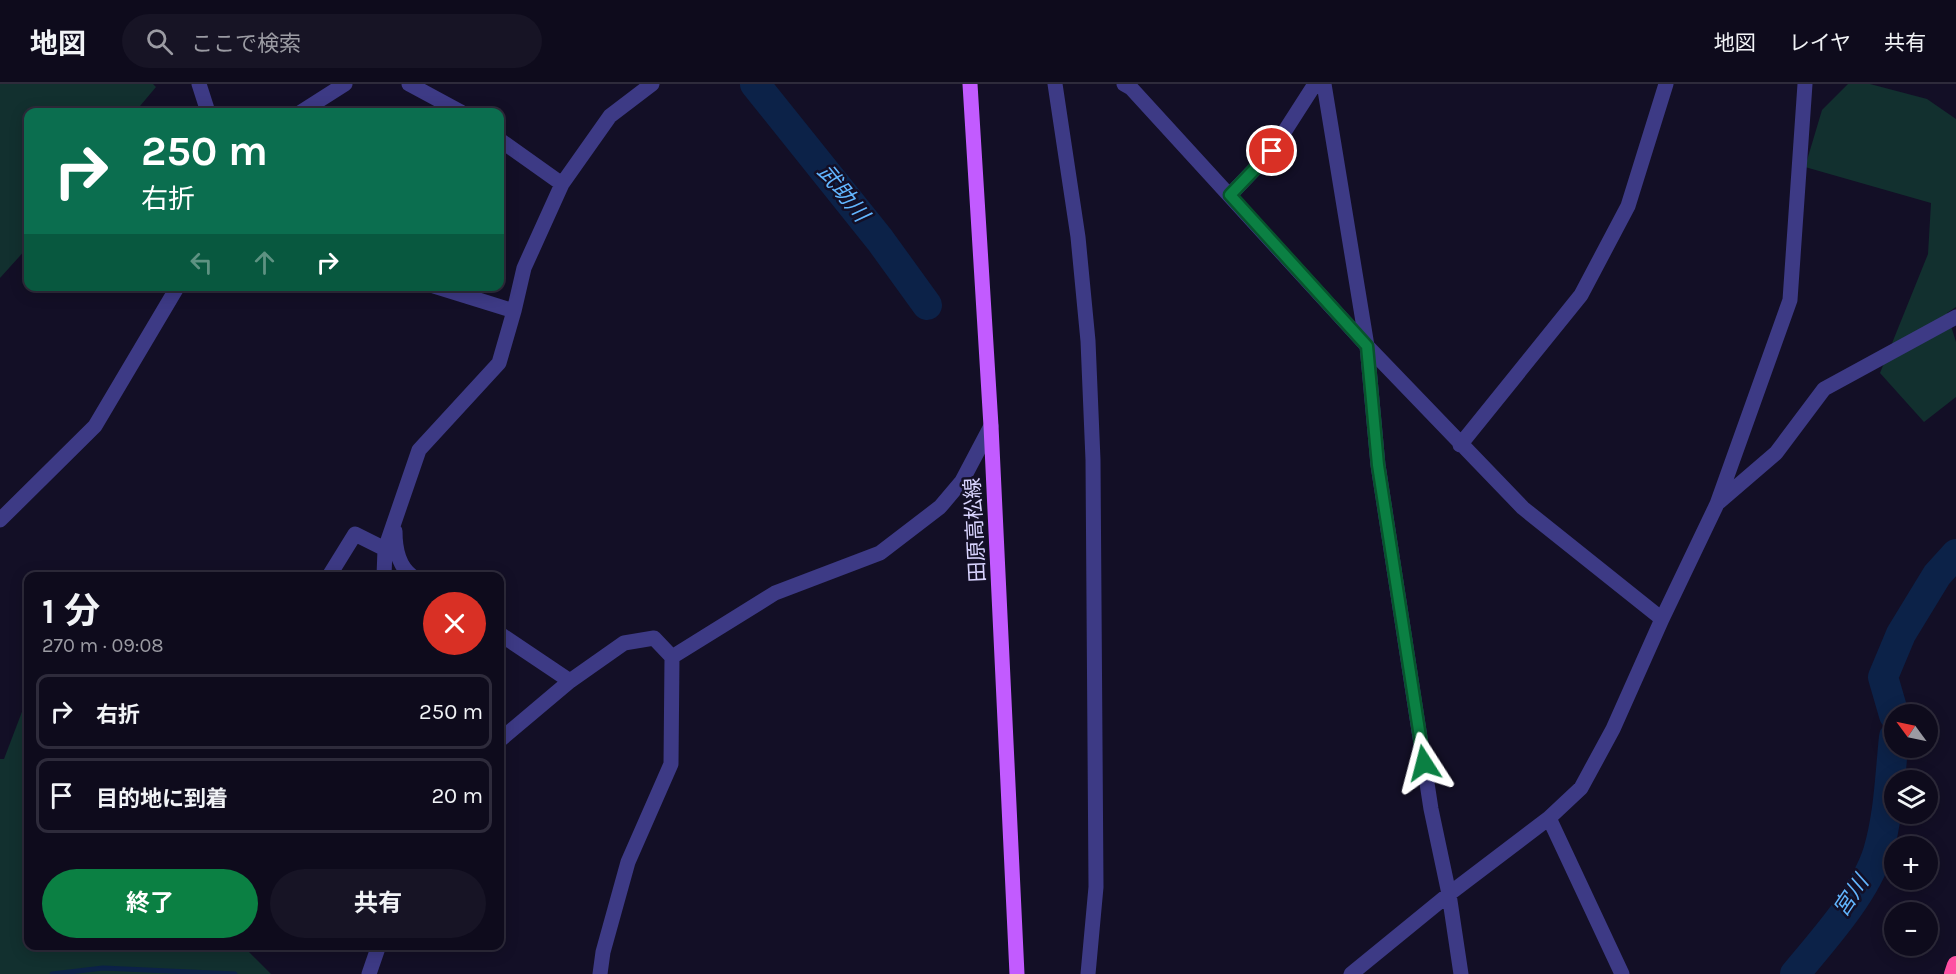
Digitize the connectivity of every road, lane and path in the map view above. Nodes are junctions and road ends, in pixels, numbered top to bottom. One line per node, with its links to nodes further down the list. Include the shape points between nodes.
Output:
1 (199, 84): 12 (street)
2 (345, 84): 13 (street)
3 (409, 84): 14 (street)
4 (652, 84): 16 (street, via 610,116)
5 (970, 84): 23 (main road, 田原高松線)
6 (1055, 84): 44 (street, via 1078,237 1094,460 1096,887)
7 (1124, 84): 17 (street)
8 (1316, 84): 17 (street, via 1272,151)
9 (1324, 84): 22 (street)
10 (1666, 84): 24 (street, via 1628,206 1581,295)
11 (1805, 84): 25 (street, via 1790,300)
12 (207, 108)
13 (307, 108)
14 (454, 108)
15 (504, 143): 16 (street)
16 (562, 184): 20 (street, via 524,268)
17 (1230, 195): 22 (street)
18 (175, 291): 26 (street, via 94,426)
19 (450, 291): 20 (street)
20 (514, 311): 27 (street, via 499,363 419,450)
21 (1956, 317): 25 (street, via 1824,389 1776,453)
22 (1367, 346): 24 (street); 38 (street, via 1378,465 1431,809)
23 (991, 426): 34 (street, via 962,481 940,507 880,553 775,593); 43 (main road, 田原高松線)
24 (1460, 445): 32 (street, via 1523,508)
25 (1717, 504): 32 (street)
26 (0, 520)
27 (394, 521): 28 (street); 31 (street, via 395,549)
28 (385, 549): 29 (street, via 355,534); 30 (street)
29 (331, 572)
30 (384, 572)
31 (407, 572)
32 (1662, 619): 37 (street, via 1613,729 1581,788)
33 (504, 637): 35 (street)
34 (672, 657): 35 (street, via 654,638 624,643); 42 (street, via 671,764 628,862)
35 (570, 681): 36 (street)
36 (504, 737)
37 (1549, 818): 38 (street); 47 (street)
38 (1449, 894): 45 (street); 46 (street)
39 (377, 950): 41 (street)
40 (1956, 965): 48 (highway)
41 (369, 974)
42 (600, 974)
43 (1017, 974)
44 (1088, 974)
45 (1351, 974)
46 (1461, 974)
47 (1622, 974)
48 (1953, 974)

